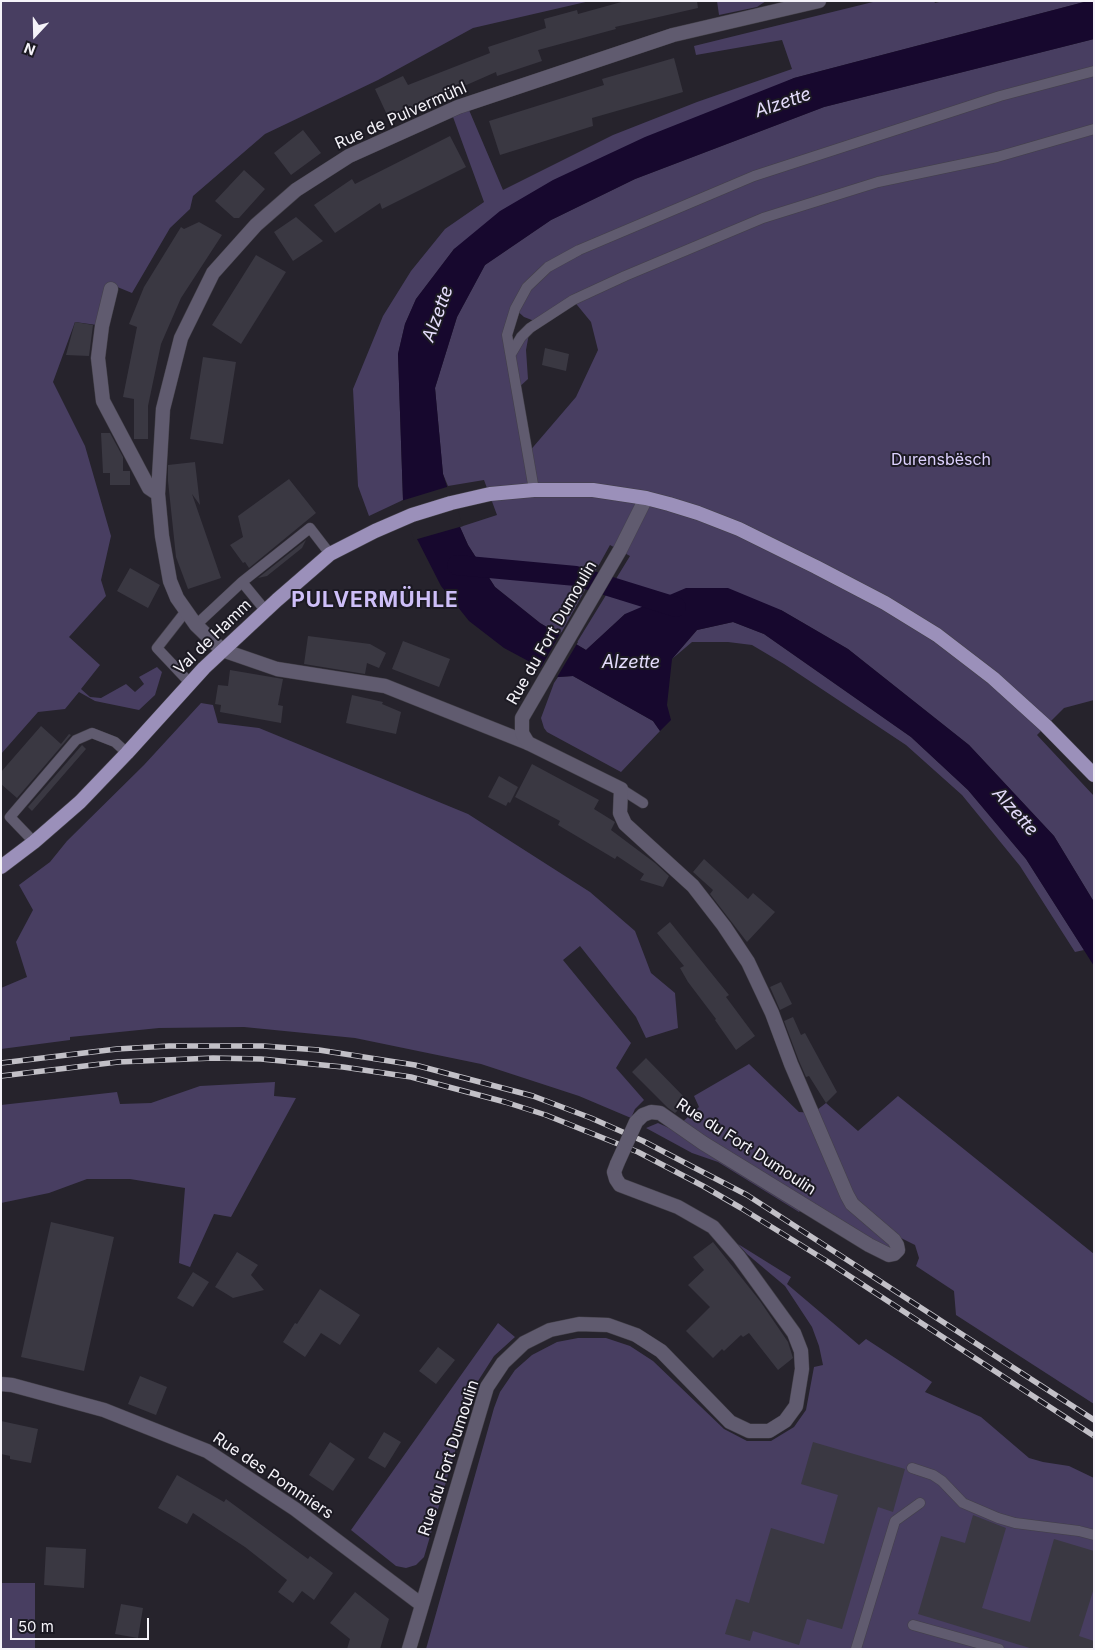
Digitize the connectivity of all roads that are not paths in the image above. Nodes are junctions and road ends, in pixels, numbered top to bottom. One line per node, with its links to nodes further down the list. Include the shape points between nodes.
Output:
1 (819, 1): 2 (street, Rue de Pulvermühl)
2 (802, 3): 8 (street, Rue de Pulvermühl, via 673,35 458,107 349,156 296,190 256,224 213,273 182,338 163,409)
3 (1094, 72): 6 (lane, via 1000,96 754,176 579,250 548,267 527,287 515,309 507,335)
4 (1094, 129): 6 (lane, via 997,157 878,182 764,218 573,300 530,328)
5 (111, 289): 8 (street, via 98,358 104,401 150,488)
6 (511, 354): 7 (lane)
7 (534, 490): 9 (main road, Val de Hamm, via 593,490); 10 (main road, Val de Hamm, via 490,494 428,510 375,531)
8 (158, 494): 13 (street, Rue de Pulvermühl, via 170,582)
9 (646, 498): 17 (street, Rue du Fort Dumoulin, via 620,550 522,718 522,733); 19 (main road, Val de Hamm, via 739,529 900,612 993,678)
10 (330, 554): 11 (lane, via 310,528); 12 (main road, Val de Hamm)
11 (242, 582): 12 (lane); 14 (lane)
12 (265, 610): 15 (main road, Val de Hamm)
13 (186, 611): 14 (street, Rue de Pulvermühl); 16 (lane, via 157,648)
14 (196, 626): 15 (street, Rue de Pulvermühl)
15 (222, 650): 16 (main road, Val de Hamm); 17 (street, Rue de Pulvermühl, via 277,669 385,686)
16 (190, 683): 18 (main road, Val de Hamm)
17 (528, 743): 20 (street)
18 (127, 753): 22 (main road, Val de Hamm, via 80,802); 22 (lane, via 115,742 92,733 76,740 10,817)
19 (1094, 775)
20 (620, 789): 21 (lane); 28 (street, Rue du Fort Dumoulin, bridge, via 620,813 625,824 693,886 748,962 847,1195 852,1204 894,1240 898,1250 889,1255 868,1245 660,1113 643,1115 636,1122 617,1164 616,1179 620,1185 678,1207 713,1227 739,1257 794,1333 801,1351 802,1369 796,1406 786,1421 769,1431 750,1431 730,1422 661,1351 636,1334 608,1325 579,1324 550,1330 524,1343 503,1363 487,1387)
21 (643, 802)
22 (34, 842): 23 (main road, Val de Hamm)
23 (1, 866)
24 (1, 1384): 28 (street, Rue des Pommiers, via 104,1410 207,1451 295,1509)
25 (912, 1468): 27 (lane, via 933,1474 963,1503 998,1518)
26 (920, 1503): 32 (lane, via 895,1521)
27 (1094, 1535)
28 (422, 1605): 31 (street, Rue du Fort Dumoulin)
29 (913, 1625): 30 (lane)
30 (995, 1648)
31 (409, 1649)
32 (856, 1649)

